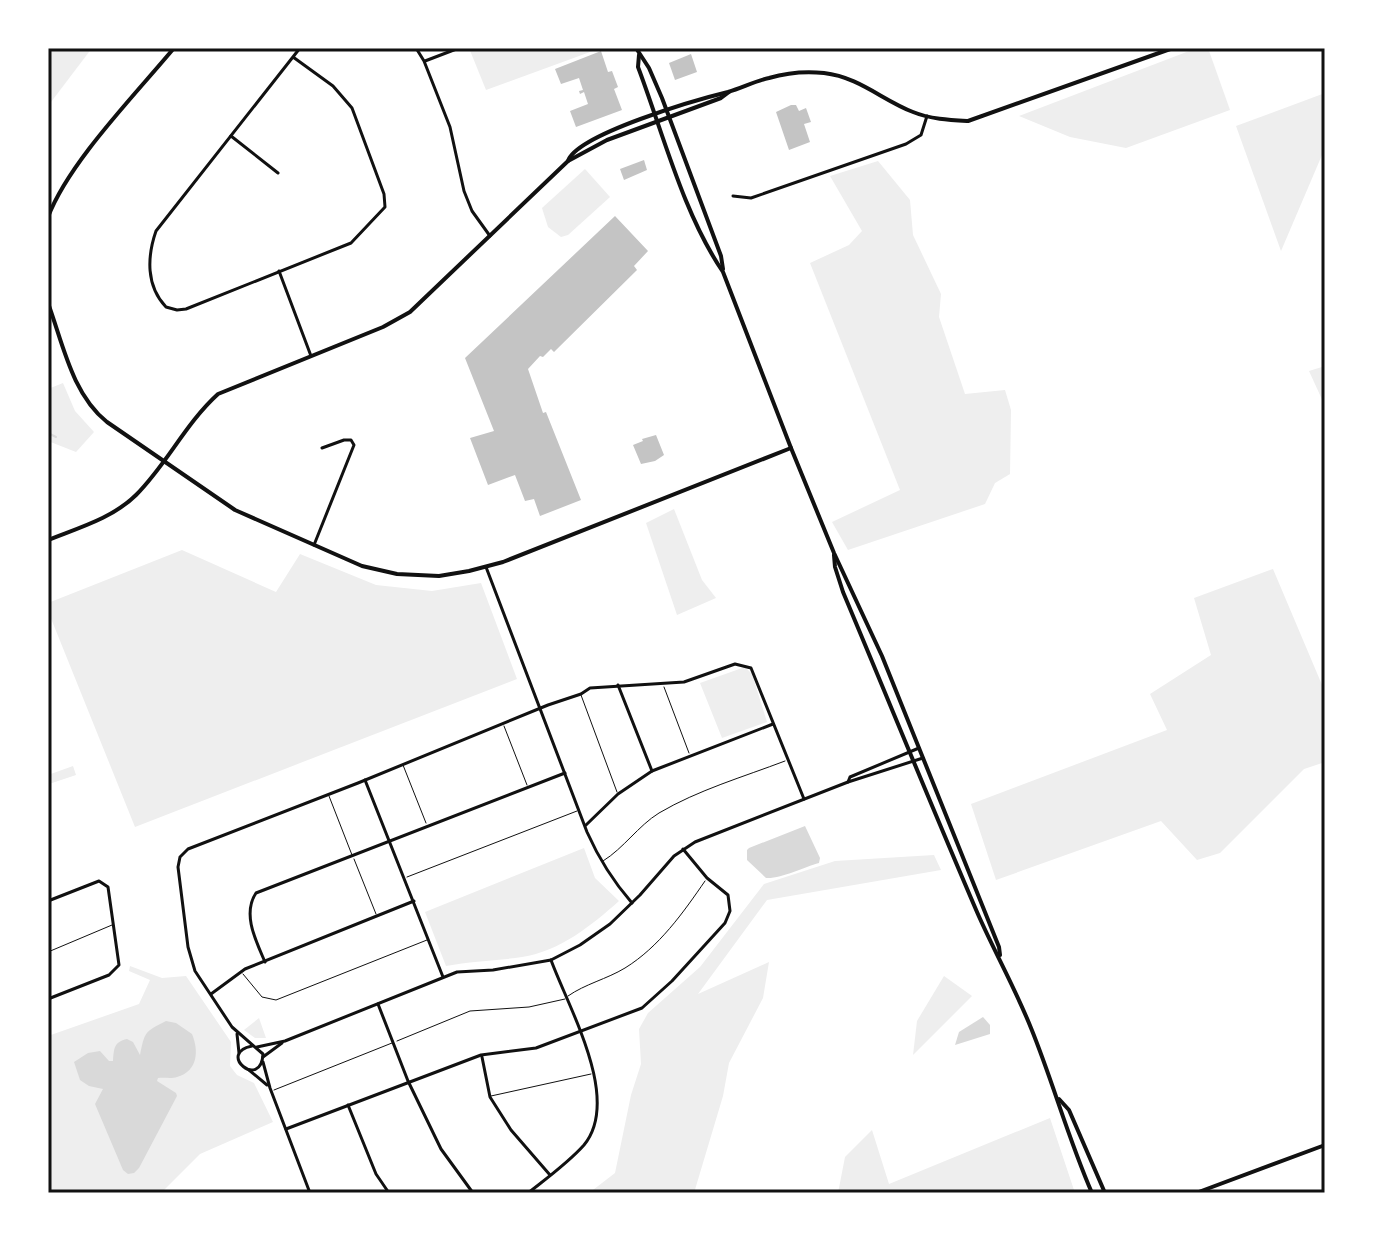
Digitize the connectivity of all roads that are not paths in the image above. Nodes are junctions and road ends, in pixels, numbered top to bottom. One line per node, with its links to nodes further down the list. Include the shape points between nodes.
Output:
1 (174, 48): 21 (street, via 85,155 56,195)
2 (300, 48): 9 (street)
3 (416, 48): 10 (street)
4 (459, 48): 10 (street)
5 (636, 48): 8 (street)
6 (1173, 48): 7 (street)
7 (1160, 50): 14 (street, via 968,121)
8 (639, 55): 12 (street); 13 (street, via 638,67)
9 (293, 57): 17 (street); 23 (street, via 333,86 352,108 385,207 351,243)
10 (424, 61): 22 (street, via 450,127 464,191)
11 (729, 92): 12 (street); 14 (street, via 780,75 822,73 862,84); 15 (street)
12 (666, 111): 13 (street); 15 (street)
13 (655, 114): 16 (street); 18 (street, via 596,138)
14 (927, 116): 20 (street, via 921,135 906,144 751,198)
15 (668, 119): 16 (street); 24 (street)
16 (658, 123): 18 (street, via 607,140); 24 (street, via 691,209)
17 (231, 136): 19 (street); 23 (street, via 156,231 149,252 153,283 163,304 177,310)
18 (568, 161): 22 (street)
19 (278, 173)
20 (733, 196)
21 (48, 217)
22 (490, 236): 26 (street, via 410,312)
23 (279, 271): 26 (street)
24 (723, 272): 28 (street)
25 (48, 303): 29 (street, via 92,411)
26 (311, 356): 29 (street, via 218,394)
27 (322, 448): 31 (street, via 344,440 354,445)
28 (791, 448): 32 (street); 33 (street)
29 (162, 461): 30 (street, via 113,513); 31 (street, via 235,510)
30 (48, 540)
31 (314, 545): 33 (street, via 397,574 439,576)
32 (834, 553): 40 (street, via 862,607); 41 (street, via 843,592)
33 (486, 567): 37 (street)
34 (618, 685): 35 (street); 36 (street); 47 (street)
35 (663, 685): 39 (street, via 745,665 751,668); 42 (lane)
36 (581, 694): 37 (street); 53 (lane)
37 (540, 709): 38 (street); 48 (street)
38 (503, 724): 46 (street); 51 (lane)
39 (773, 724): 42 (street); 44 (street)
40 (919, 748): 41 (street); 43 (street)
41 (909, 752): 45 (street); 50 (street)
42 (690, 756): 47 (street)
43 (923, 758): 45 (street); 71 (street)
44 (788, 760): 54 (street); 61 (lane, via 666,809)
45 (913, 762): 50 (street); 71 (street)
46 (402, 764): 49 (street); 56 (lane)
47 (652, 771): 53 (street)
48 (565, 773): 51 (street); 55 (street)
49 (365, 780): 52 (street); 58 (street)
50 (848, 782): 54 (street)
51 (528, 787): 56 (street)
52 (328, 794): 60 (lane); 76 (street, via 182,853 178,867 188,947)
53 (618, 794): 57 (street)
54 (804, 799): 59 (street)
55 (579, 811): 57 (street); 62 (lane)
56 (427, 826): 58 (street)
57 (585, 826): 61 (street)
58 (390, 840): 60 (street); 62 (street)
59 (683, 849): 63 (street); 66 (street)
60 (352, 856): 67 (lane); 73 (street, via 256,893 249,910)
61 (601, 863): 66 (street)
62 (404, 878): 65 (street)
63 (707, 878): 78 (lane, via 653,946 627,967); 81 (street, via 728,895 725,923 642,1008)
64 (48, 901): 68 (street, via 99,881 108,887)
65 (414, 901): 67 (street); 69 (street)
66 (632, 903): 72 (street, via 600,931)
67 (377, 916): 73 (street)
68 (114, 924): 70 (lane); 77 (street, via 119,965 109,975)
69 (428, 939): 74 (lane, via 276,1000 262,997); 75 (street)
70 (48, 952)
71 (1000, 955): 93 (street)
72 (551, 960): 75 (street); 78 (street)
73 (265, 962): 74 (street)
74 (242, 972): 76 (street)
75 (443, 977): 79 (street)
76 (210, 994): 80 (street)
77 (48, 999)
78 (565, 999): 81 (street); 83 (lane, via 470,1011)
79 (378, 1004): 82 (street); 83 (street)
80 (236, 1030): 84 (street); 85 (street)
81 (580, 1033): 86 (street, via 536,1048); 89 (street)
82 (285, 1041): 84 (street); 87 (street)
83 (393, 1042): 90 (street); 91 (lane)
84 (254, 1046): 85 (street); 87 (street)
85 (239, 1053): 88 (street, via 238,1061)
86 (481, 1055): 90 (street); 92 (street)
87 (263, 1060): 88 (street); 91 (street)
88 (249, 1070): 91 (street)
89 (594, 1073): 92 (lane); 97 (street, via 599,1109 586,1143)
90 (408, 1081): 94 (street); 100 (street, via 441,1149)
91 (270, 1090): 95 (street)
92 (490, 1097): 97 (street)
93 (1058, 1097): 102 (street); 103 (street, via 1069,1110)
94 (348, 1105): 95 (street); 99 (street)
95 (286, 1129): 98 (street)
96 (1325, 1145): 104 (street)
97 (550, 1175): 101 (street)
98 (310, 1193)
99 (389, 1193)
100 (473, 1193)
101 (528, 1193)
102 (1092, 1193)
103 (1105, 1193)
104 (1196, 1193)

